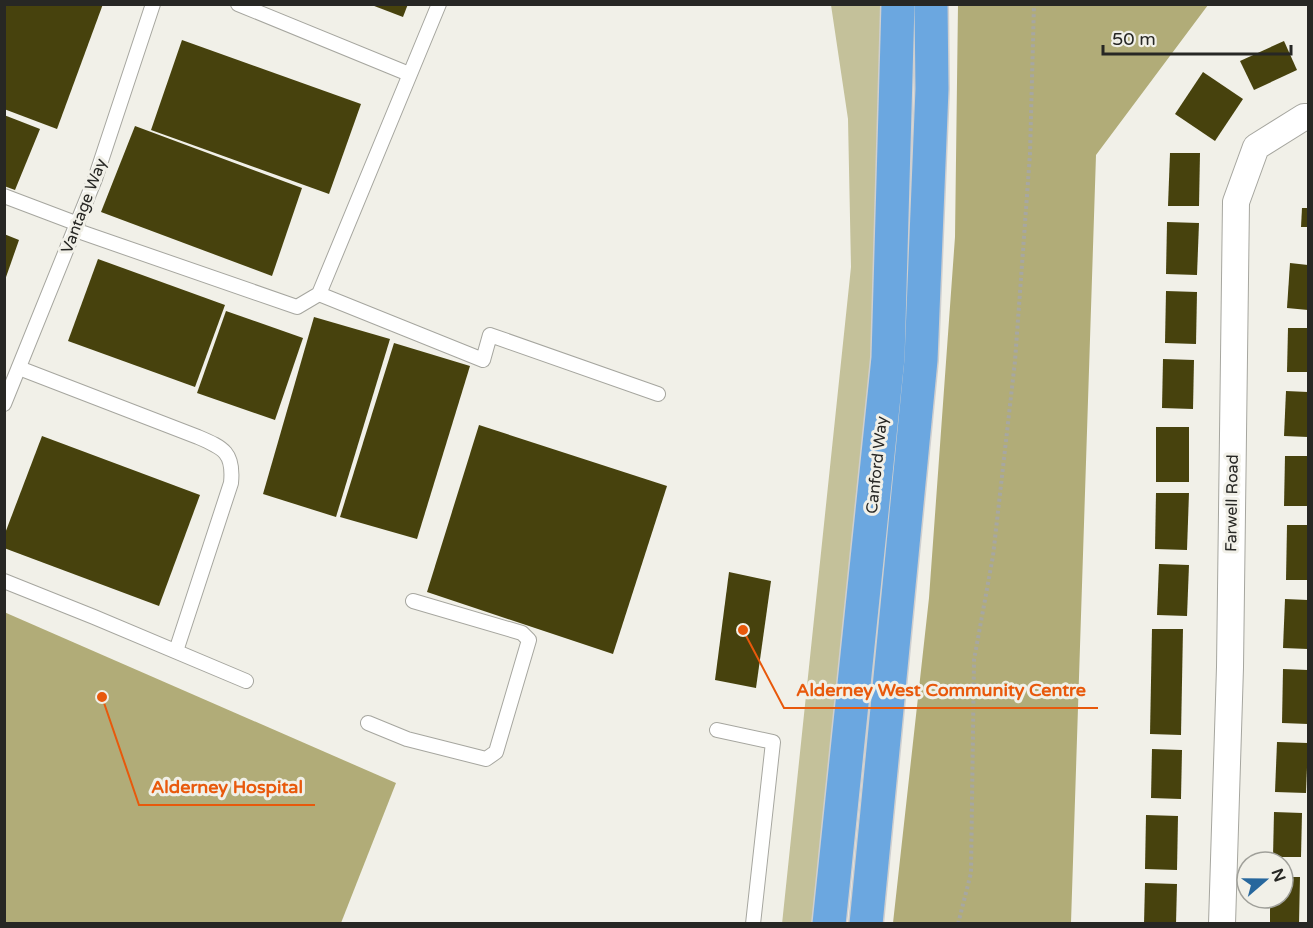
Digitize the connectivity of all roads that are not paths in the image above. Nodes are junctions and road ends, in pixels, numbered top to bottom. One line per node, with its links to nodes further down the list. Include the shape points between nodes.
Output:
1 (153, 4): 9 (lane, Vantage Way)
2 (238, 4): 6 (lane)
3 (439, 4): 6 (lane)
4 (898, 4): 21 (highway, Canford Way, via 888,358)
5 (931, 4): 22 (highway, Canford Way, via 932,89 921,360)
6 (408, 74): 10 (lane)
7 (1308, 117): 23 (street, Farwell Road, via 1256,147 1236,202 1230,667)
8 (4, 196): 9 (lane)
9 (76, 227): 10 (lane, via 297,307); 11 (lane, Vantage Way)
10 (319, 294): 12 (lane, via 483,360 490,335)
11 (19, 368): 13 (lane, Vantage Way); 16 (lane, via 198,436 228,455 231,483)
12 (658, 394)
13 (4, 404)
14 (4, 581): 16 (lane)
15 (413, 601): 18 (lane, via 522,633 529,640 496,752 486,759 407,739)
16 (176, 651): 17 (lane)
17 (246, 681)
18 (368, 723)
19 (717, 730): 20 (lane, via 773,742)
20 (753, 924)
21 (829, 924)
22 (866, 924)
23 (1222, 924)

